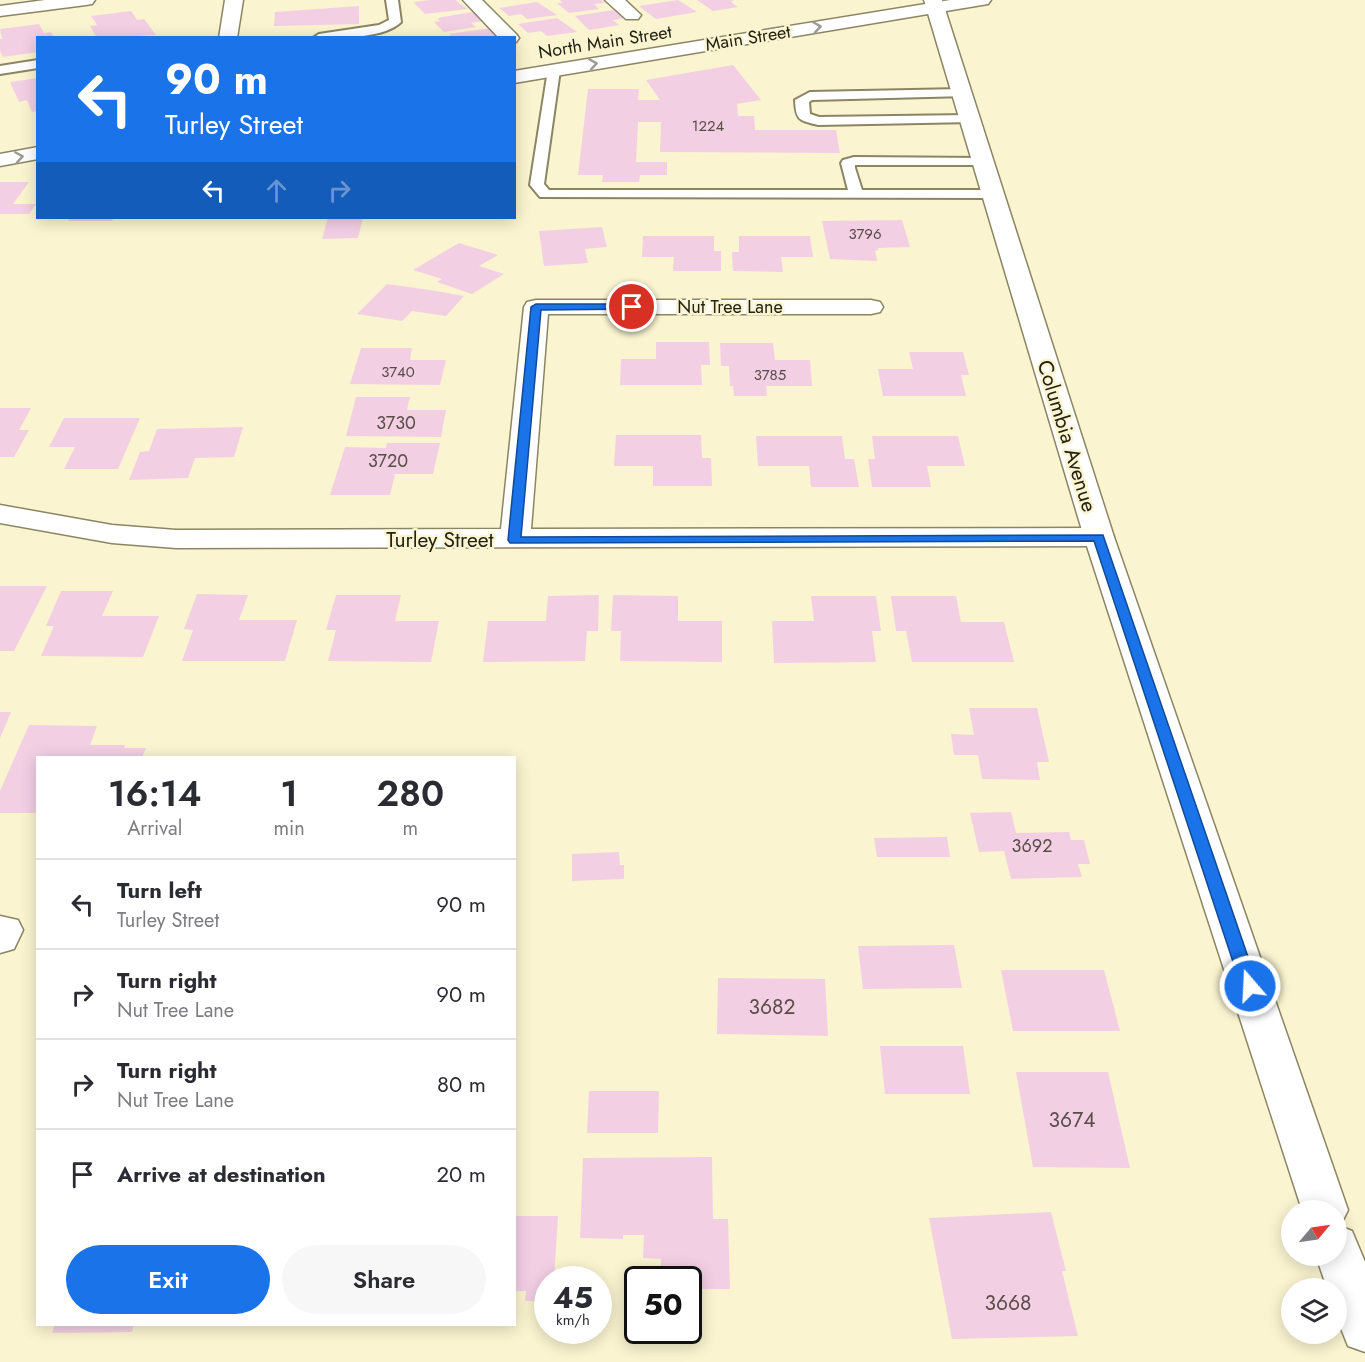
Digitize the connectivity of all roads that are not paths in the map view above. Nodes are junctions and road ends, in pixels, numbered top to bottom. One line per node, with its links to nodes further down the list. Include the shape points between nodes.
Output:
1 (86, 0): 8 (main road)
2 (234, 0): 10 (main road)
3 (392, 0): 11 (lane, via 395,22 382,28)
4 (472, 0): 12 (main road)
5 (614, 0): 9 (main road)
6 (982, 0): 7 (main road, Main Street)
7 (934, 4): 15 (main road, Main Street, one-way to 7); 17 (main road, Columbia Avenue)
8 (0, 11)
9 (632, 15)
10 (225, 36)
11 (332, 36)
12 (508, 36)
13 (36, 64): 14 (lane)
14 (0, 70)
15 (554, 70): 16 (main road, Main Street); 22 (lane, via 537,185 545,194)
16 (516, 77)
17 (962, 93): 18 (main road, Columbia Avenue); 18 (lane, via 810,96 802,100 803,116 818,121)
18 (969, 119): 21 (main road, Columbia Avenue)
19 (36, 153): 20 (main road, one-way to 19)
20 (0, 160)
21 (988, 178): 22 (lane); 22 (lane, via 854,161 848,163 848,168); 25 (main road, Columbia Avenue)
22 (856, 194)
23 (871, 307): 26 (main road, Nut Tree Lane, via 536,307)
24 (0, 514): 26 (main road, Turley Street, via 112,534 176,539)
25 (1099, 537): 26 (main road, Turley Street); 27 (main road, Columbia Avenue)
26 (515, 540)
27 (1322, 1200)
28 (1343, 1266): 29 (main road)
29 (1365, 1330)

